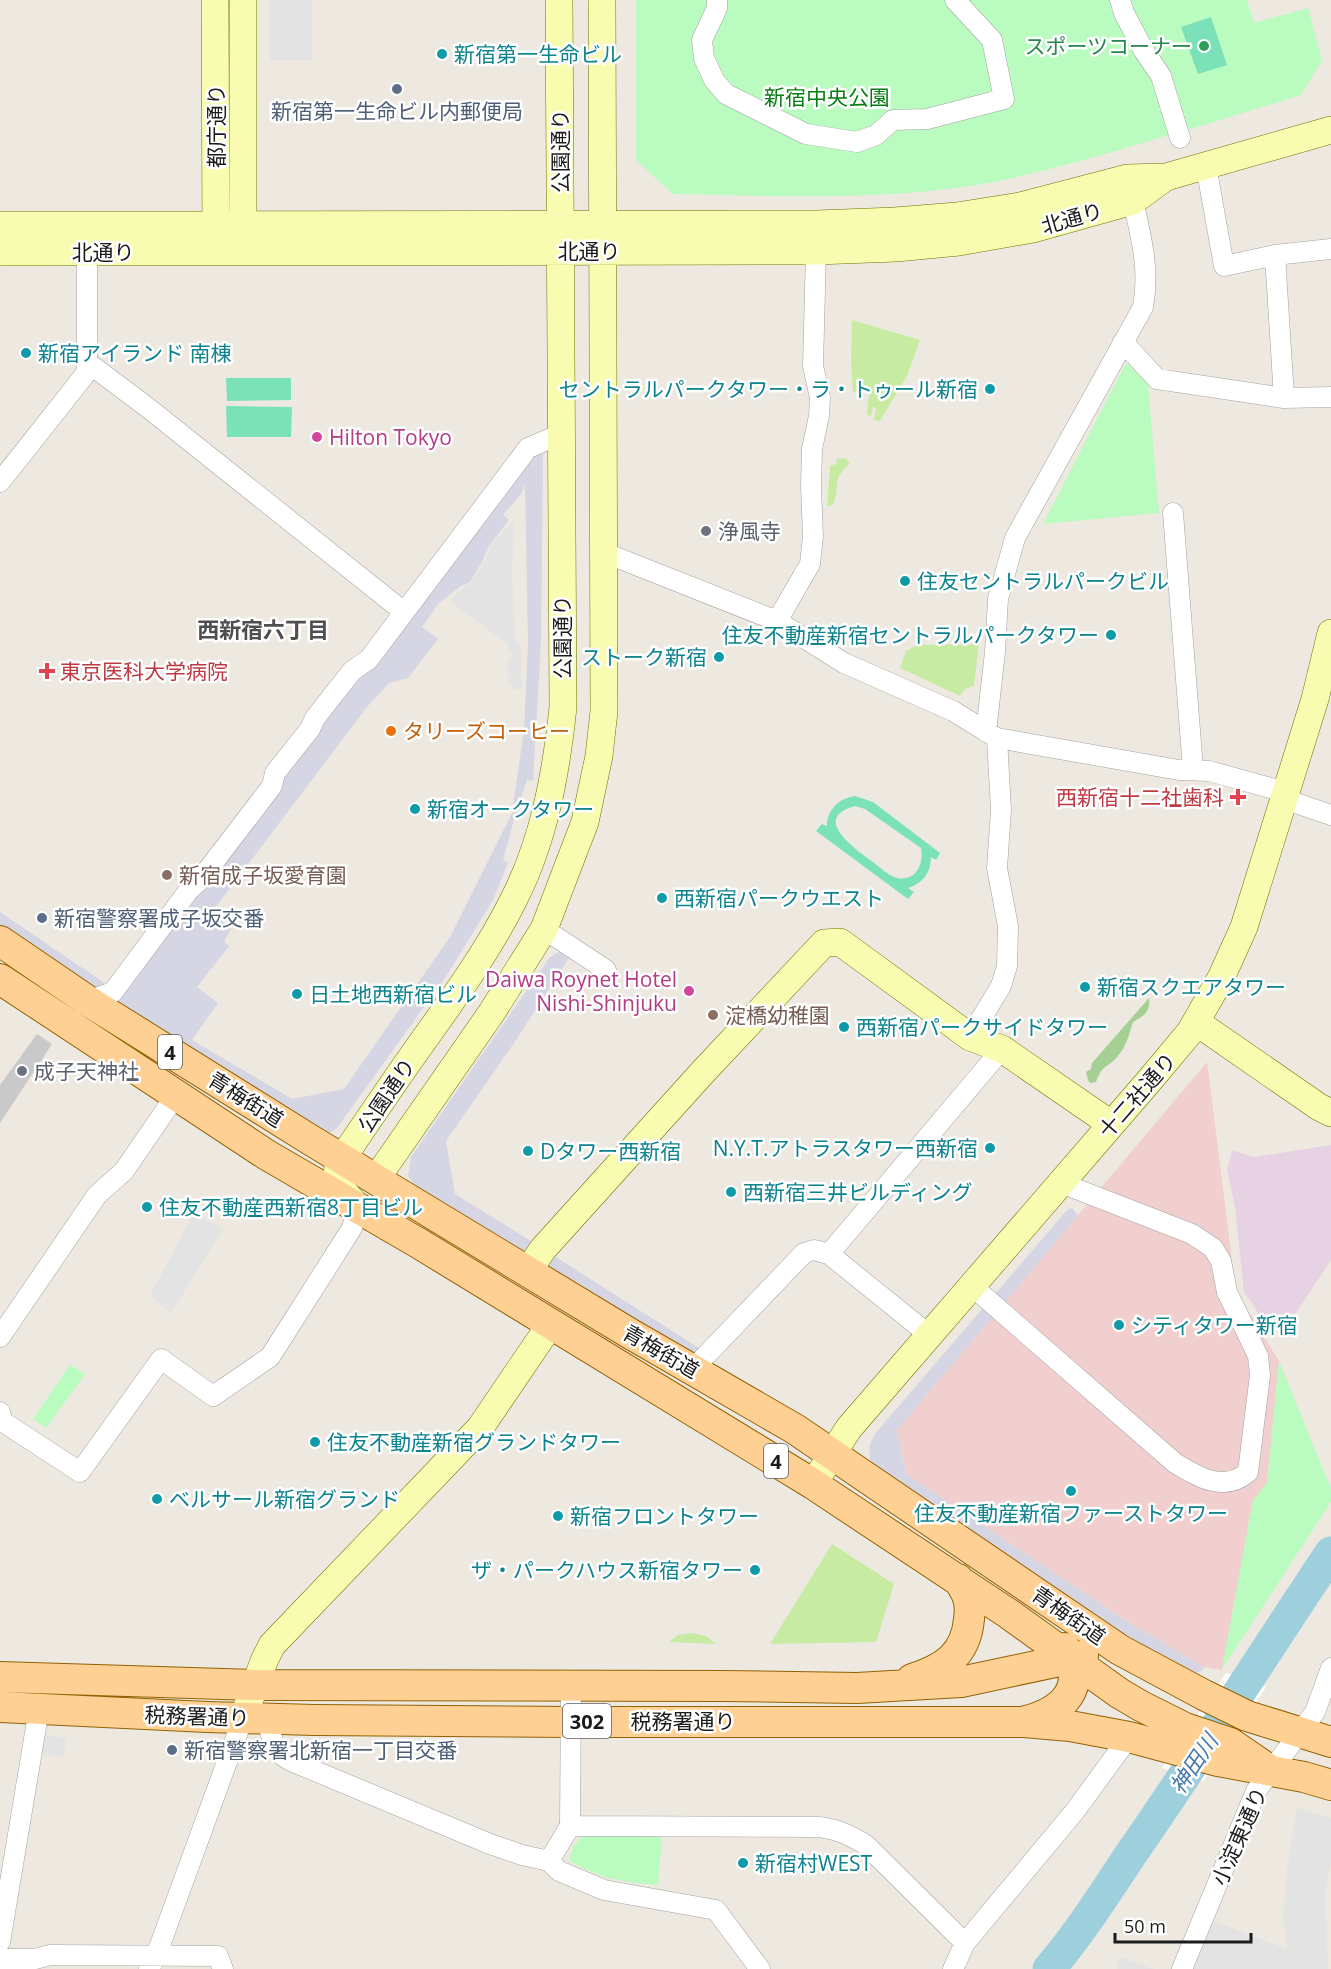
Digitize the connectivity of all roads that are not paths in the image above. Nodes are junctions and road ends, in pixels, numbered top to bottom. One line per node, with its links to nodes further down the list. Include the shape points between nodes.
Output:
1 (215, 0): 16 (main road, 都庁通り)
2 (243, 0): 17 (main road, 都庁通り)
3 (559, 0): 13 (main road, 公園通り)
4 (602, 0): 14 (main road, 公園通り)
5 (717, 0): 6 (street, via 702,40 707,66 726,94 806,134 857,142 876,135 893,120 927,119 1004,99 992,40)
6 (955, 0)
7 (1120, 0): 9 (street, via 1144,51 1161,76)
8 (1331, 130): 10 (main road, 北通り)
9 (1180, 138)
10 (1206, 166): 11 (main road, 北通り); 26 (street, via 1224,266)
11 (1166, 177): 12 (main road, 北通り); 14 (main road, 北通り, via 1127,178 1020,206 926,219 816,224)
12 (1133, 201): 21 (main road, 北通り, via 1033,229 959,242); 27 (street, via 1145,250 1146,290 1143,307)
13 (560, 224): 14 (main road, 北通り); 17 (main road, 北通り); 19 (main road, 公園通り)
14 (602, 224): 20 (main road, 公園通り)
15 (0, 225): 16 (main road, 北通り)
16 (216, 225): 17 (main road, 北通り); 24 (main road, 都庁通り)
17 (243, 225): 25 (main road, 都庁通り)
18 (1331, 249): 26 (street)
19 (560, 251): 20 (main road, 北通り); 25 (main road, 北通り); 31 (main road, 公園通り)
20 (602, 251): 21 (main road, 北通り); 34 (main road, 公園通り)
21 (816, 251): 36 (street, via 813,366 820,398 812,458 813,536 810,564)
22 (0, 252): 23 (main road, 北通り)
23 (87, 252): 24 (main road, 北通り); 28 (street)
24 (217, 252): 25 (main road, 北通り)
25 (243, 252)
26 (1275, 255): 30 (street)
27 (1123, 342): 30 (street, via 1157,378); 38 (street, via 1015,538 998,599)
28 (87, 362): 32 (street, via 87,372); 35 (street)
29 (1331, 397): 30 (street)
30 (1284, 398)
31 (561, 434): 35 (street, via 528,448); 53 (main road, 公園通り, via 562,707 551,794 534,851 514,900 482,956)
32 (0, 482)
33 (1173, 513): 39 (street)
34 (603, 552): 36 (street); 42 (main road, 公園通り, via 604,711 599,756 585,822)
35 (404, 612): 46 (street, via 369,659 352,671 315,718 275,773 272,786 113,992)
36 (777, 621): 38 (street, via 844,663 952,711)
37 (1331, 633): 40 (main road, 十二社通り)
38 (992, 735): 39 (street); 48 (street, via 1001,810 998,867 1008,926 1007,966 1001,986)
39 (1193, 770): 40 (street, via 1209,771)
40 (1285, 795): 41 (street); 47 (main road, 十二社通り, via 1244,927)
41 (1331, 816)
42 (544, 929): 44 (street); 54 (main road, 公園通り, via 492,1012)
43 (0, 941): 46 (main road, 青梅街道 / 4)
44 (606, 970)
45 (0, 979): 50 (main road, 青梅街道 / 4)
46 (88, 1001): 53 (main road, 青梅街道 / 4)
47 (1196, 1022): 51 (main road); 52 (main road, 十二社通り)
48 (970, 1036): 49 (main road); 58 (main road, via 840,942 824,943 543,1249)
49 (1002, 1049): 52 (main road); 57 (street)
50 (176, 1095): 56 (main road, 青梅街道 / 4, via 267,1155); 62 (street, via 124,1171 97,1196)
51 (1331, 1113)
52 (1111, 1124): 55 (main road, 十二社通り)
53 (342, 1159): 54 (main road, 青梅街道 / 4); 56 (main road, via 338,1181)
54 (376, 1179): 56 (main road); 58 (main road, 青梅街道 / 4)
55 (1061, 1183): 59 (main road, 十二社通り); 59 (street, via 1192,1234 1213,1248 1221,1261 1227,1292 1258,1356 1260,1376 1248,1472 1239,1479 1218,1482 1200,1478 1175,1463)
56 (358, 1207): 60 (main road, 青梅街道 / 4); 64 (street, via 352,1228 270,1357 213,1396 161,1359 80,1472)
57 (829, 1254): 61 (street); 63 (street, via 814,1250 804,1253)
58 (527, 1272): 63 (main road, 青梅街道 / 4)
59 (972, 1286): 61 (main road, 十二社通り)
60 (550, 1325): 66 (main road, 青梅街道 / 4); 73 (main road, via 480,1428 272,1645)
61 (928, 1334): 65 (main road, 十二社通り)
62 (0, 1337)
63 (693, 1369): 65 (main road, 青梅街道 / 4)
64 (1, 1420)
65 (832, 1454): 66 (main road, 十二社通り); 68 (main road, 青梅街道 / 4)
66 (813, 1484): 67 (main road, 青梅街道 / 4)
67 (957, 1579): 70 (main road, 青梅街道 / 4); 74 (main road, via 968,1596 970,1613 963,1645 938,1670)
68 (1028, 1586): 69 (main road, 青梅街道 / 4); 70 (main road)
69 (1120, 1650): 70 (main road, 税務署通り / 302); 81 (main road, 青梅街道 / 4, via 1248,1716)
70 (1071, 1657): 74 (main road, 税務署通り / 302, via 961,1682); 80 (main road, via 1074,1680 1066,1698 1051,1713); 83 (main road, 青梅街道 / 4)
71 (1331, 1668): 81 (street, 小淀東通り, via 1315,1712)
72 (0, 1677): 73 (main road, 税務署通り / 302)
73 (255, 1685): 75 (main road, 税務署通り / 302); 78 (main road)
74 (889, 1686): 75 (main road, 税務署通り / 302)
75 (571, 1687): 79 (street)
76 (0, 1707): 77 (main road, 税務署通り / 302)
77 (39, 1708): 78 (main road, 税務署通り / 302); 89 (street)
78 (255, 1718): 79 (main road, 税務署通り / 302); 88 (street, via 281,1756 291,1761 490,1844); 92 (street)
79 (572, 1722): 80 (main road, 税務署通り / 302); 87 (street)
80 (1024, 1722): 82 (main road, 税務署通り / 302)
81 (1300, 1732): 84 (main road, 青梅街道 / 4); 85 (street, 小淀東通り)
82 (1129, 1737): 83 (main road, 税務署通り / 302); 90 (street, via 1075,1811)
83 (1178, 1738): 85 (main road, 青梅街道 / 4)
84 (1331, 1742)
85 (1270, 1770): 86 (main road, 4); 96 (street, 小淀東通り, via 1256,1791)
86 (1331, 1785)
87 (570, 1826): 88 (street); 90 (street, via 833,1829 866,1845)
88 (549, 1861): 94 (street, via 559,1871 604,1890 717,1910)
89 (0, 1942)
90 (965, 1943): 95 (street)
91 (0, 1959): 92 (street, via 50,1955)
92 (153, 1963): 93 (street, via 218,1956)
93 (223, 1969)
94 (760, 1969)
95 (953, 1969)
96 (1182, 1969)

